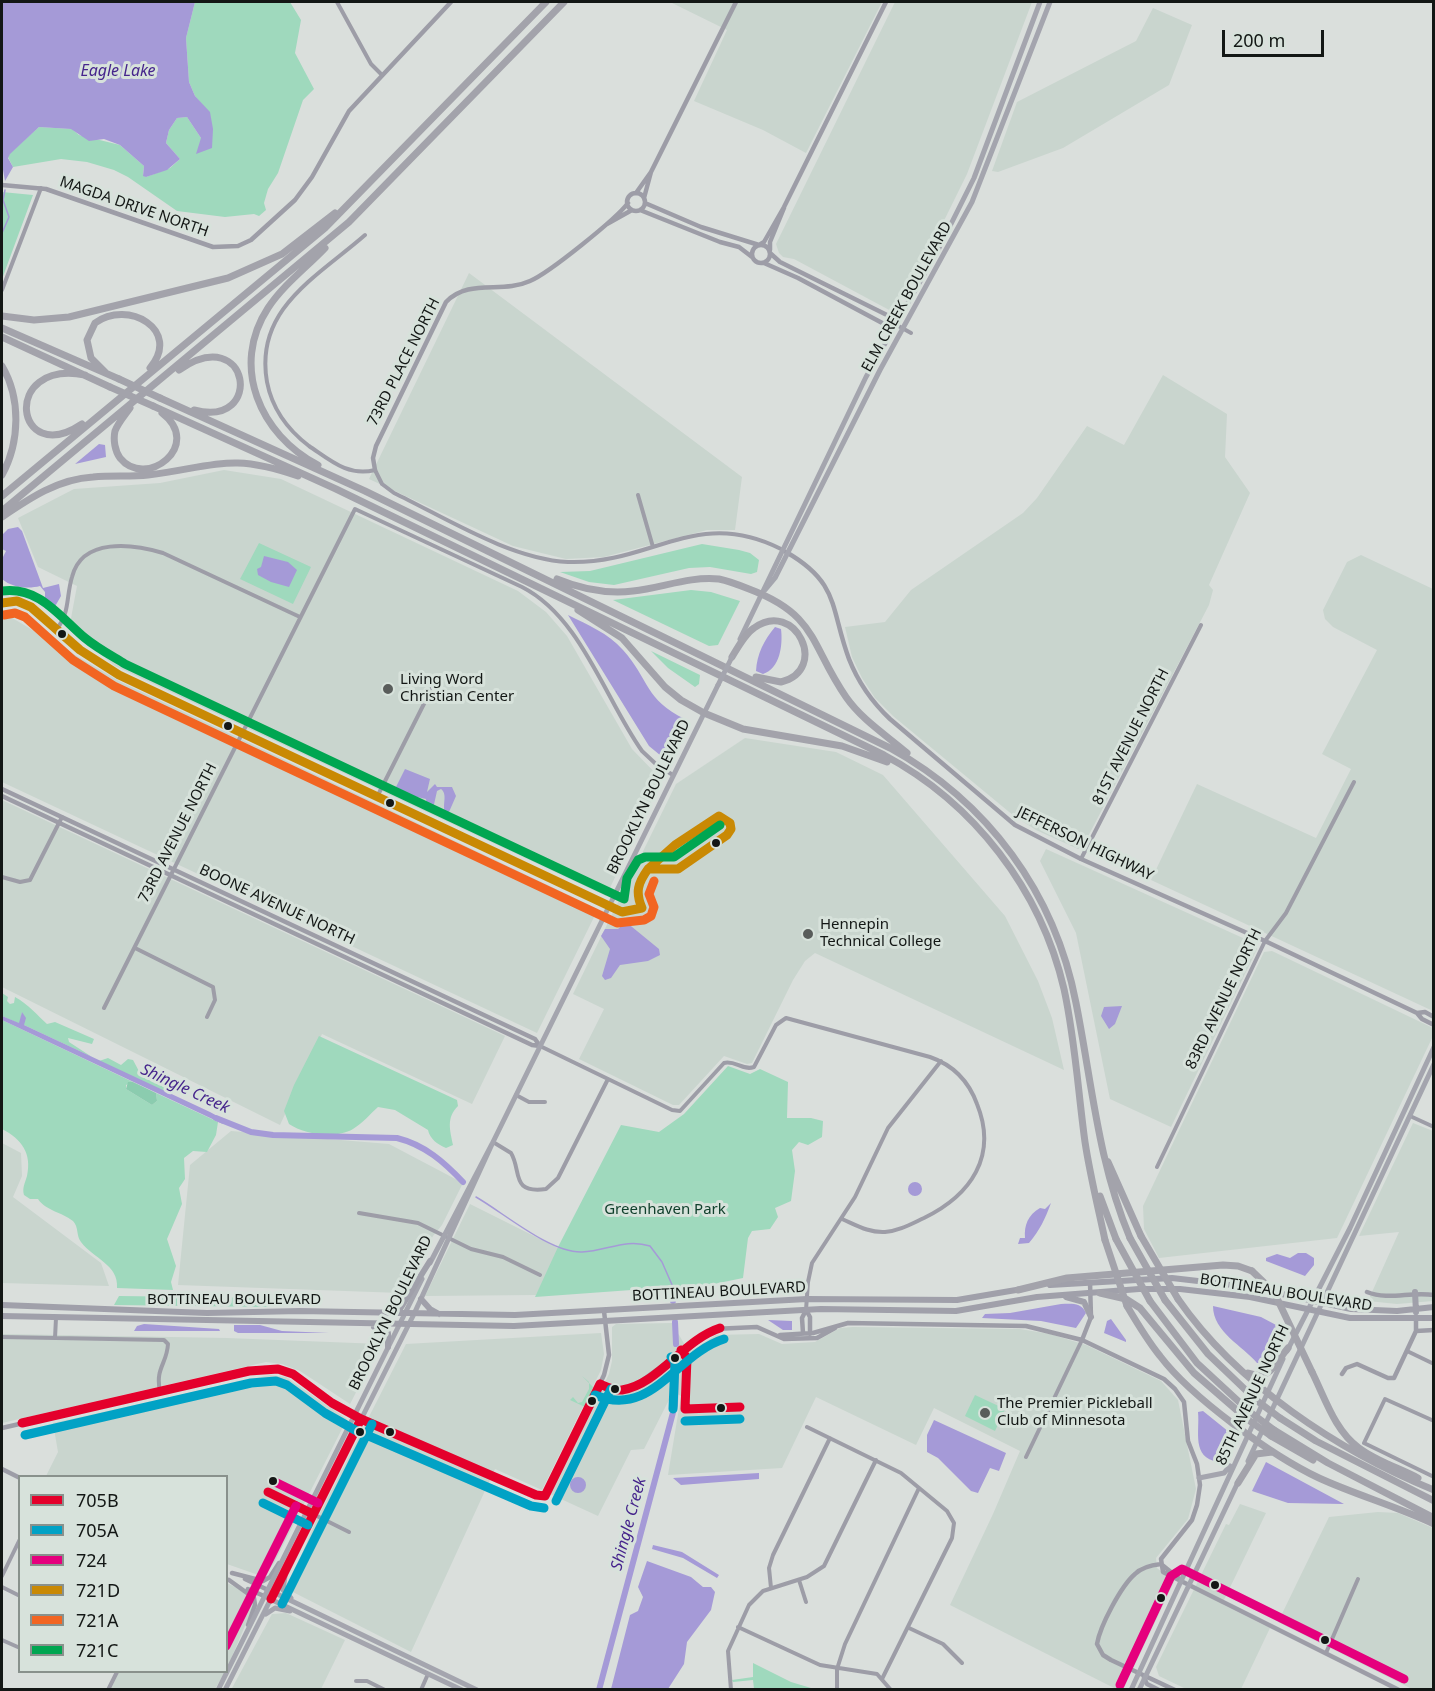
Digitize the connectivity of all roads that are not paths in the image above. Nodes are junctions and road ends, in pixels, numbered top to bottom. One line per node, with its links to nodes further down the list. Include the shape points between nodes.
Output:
1 (337, 2): 9 (street, via 371,64)
2 (451, 2): 9 (street)
3 (546, 2): 11 (highway)
4 (564, 2): 17 (highway)
5 (736, 2): 10 (street)
6 (886, 2): 18 (street)
7 (1040, 2): 29 (main road, ELM CREEK BOULEVARD, via 974,178)
8 (1050, 2): 31 (main road, ELM CREEK BOULEVARD, via 972,202)
9 (382, 75): 13 (street, MAGDA DRIVE NORTH, via 345,117 304,189 256,236 238,246 213,247)
10 (651, 172): 14 (street); 15 (street)
11 (375, 178): 28 (highway, via 282,254 240,274 69,317 34,320); 37 (highway, via 297,252)
12 (2, 185): 13 (street, MAGDA DRIVE NORTH)
13 (40, 188): 27 (street)
14 (636, 193): 15 (street); 16 (street)
15 (644, 200): 20 (street); 23 (street, via 708,229)
16 (628, 203): 19 (street); 21 (street, 73RD PLACE NORTH)
17 (365, 207): 38 (highway); 46 (highway, via 272,302 255,336 250,365 259,404 278,435 307,459)
18 (784, 207): 23 (street); 24 (street)
19 (632, 210): 20 (street); 21 (street, 73RD PLACE NORTH)
20 (640, 210): 25 (street, via 739,247)
21 (607, 224): 43 (street, 73RD PLACE NORTH, via 530,281 463,290 446,302 376,446)
22 (365, 235): 43 (street, via 283,307 268,339 264,362 275,408 297,436 346,470)
23 (759, 245): 24 (street); 25 (street, via 752,251)
24 (770, 252): 26 (street); 29 (street, via 780,262 891,317)
25 (752, 257): 26 (street, via 755,262)
26 (764, 263): 29 (street, via 886,325)
27 (2, 290)
28 (2, 316)
29 (895, 324): 31 (street); 52 (main road, ELM CREEK BOULEVARD)
30 (2, 328): 35 (highway)
31 (903, 328): 32 (street); 54 (main road, ELM CREEK BOULEVARD)
32 (911, 333)
33 (2, 337): 36 (highway)
34 (2, 366): 44 (highway, via 10,385 15,419 11,451)
35 (106, 373): 37 (highway, via 93,361 87,347 88,334 95,323 124,314 150,323 159,340 157,357); 40 (highway, bridge)
36 (85, 375): 39 (highway, via 52,373 29,386 22,406 31,429 49,436 62,434); 42 (highway, bridge)
37 (128, 390): 39 (highway)
38 (142, 395): 40 (highway, via 183,367 207,357 226,360 240,375 242,385 237,399 221,411 201,412); 41 (highway)
39 (120, 397): 48 (highway)
40 (160, 398): 46 (highway)
41 (133, 403): 42 (highway, via 116,430 114,443 122,460 138,469 166,461 177,444 172,424); 49 (highway)
42 (153, 406): 45 (highway)
43 (375, 470): 51 (street, via 382,484 394,493 536,558 596,561)
44 (2, 475)
45 (336, 489): 50 (highway, via 267,465 224,461 151,474 71,481 40,492); 55 (highway)
46 (365, 491): 53 (highway)
47 (638, 495): 51 (street)
48 (2, 496)
49 (2, 511)
50 (2, 517)
51 (653, 547): 52 (street, via 718,532 749,535)
52 (781, 549): 54 (street, JEFFERSON HIGHWAY); 56 (main road, ELM CREEK BOULEVARD)
53 (495, 553): 56 (highway, via 565,582 601,591 632,591 717,579); 61 (highway)
54 (788, 553): 56 (main road, ELM CREEK BOULEVARD); 75 (street, JEFFERSON HIGHWAY, via 808,566 829,591 853,668 881,710 1016,825)
55 (537, 586): 64 (highway, via 615,633 665,687); 70 (highway, via 884,755)
56 (763, 594): 62 (main road, ELM CREEK BOULEVARD); 66 (highway, via 805,624 850,703)
57 (2, 603): 60 (street, via 27,605)
58 (300, 617): 60 (street, via 163,553 115,546 93,551 77,566 70,584 68,612); 65 (street, 73RD AVENUE NORTH); 67 (street, 73RD AVENUE NORTH, via 355,509 544,600 567,625 642,751)
59 (1201, 625): 75 (street, 81ST AVENUE NORTH)
60 (57, 629): 65 (street, via 105,668)
61 (694, 650): 62 (highway, via 772,682 785,681 797,673 805,649 801,635 792,627 767,622 754,628); 66 (highway)
62 (732, 657): 64 (main road, BROOKLYN BOULEVARD, bridge)
63 (438, 676): 72 (street)
64 (704, 713): 67 (main road, BROOKLYN BOULEVARD); 70 (highway, via 751,731 865,752)
65 (242, 734): 72 (street); 76 (street, 73RD AVENUE NORTH)
66 (920, 764): 96 (highway, via 952,788 990,826 1017,860 1046,909 1073,988)
67 (673, 775): 79 (main road, BROOKLYN BOULEVARD)
68 (1354, 782): 80 (street, 83RD AVENUE NORTH, via 1286,913)
69 (2, 789): 73 (street, BOONE AVENUE NORTH)
70 (940, 793): 98 (highway, via 974,824 1009,866 1047,937 1068,1013)
71 (2, 796): 74 (street, BOONE AVENUE NORTH)
72 (377, 797): 79 (street)
73 (62, 817): 74 (street); 76 (street, BOONE AVENUE NORTH)
74 (59, 823): 77 (street, BOONE AVENUE NORTH); 78 (street, via 30,879 20,882)
75 (1081, 859): 80 (street, JEFFERSON HIGHWAY)
76 (174, 870): 77 (street, 73RD AVENUE NORTH); 87 (street, BOONE AVENUE NORTH, via 535,1039)
77 (171, 875): 81 (street, 73RD AVENUE NORTH); 87 (street, BOONE AVENUE NORTH)
78 (2, 877)
79 (609, 906): 87 (main road, BROOKLYN BOULEVARD)
80 (1265, 940): 83 (street, JEFFERSON HIGHWAY); 100 (street, 83RD AVENUE NORTH)
81 (135, 948): 82 (street, 73RD AVENUE NORTH); 84 (street, via 213,987 215,1000)
82 (104, 1008)
83 (1417, 1013): 85 (street, JEFFERSON HIGHWAY); 86 (street, JEFFERSON HIGHWAY)
84 (207, 1017)
85 (1434, 1017)
86 (1434, 1025)
87 (540, 1046): 91 (street, BOONE AVENUE NORTH); 92 (main road, BROOKLYN BOULEVARD)
88 (1434, 1047): 99 (main road, 85TH AVENUE NORTH)
89 (941, 1062): 91 (street, BOONE AVENUE NORTH, via 786,1018 776,1025 754,1067 724,1063 680,1111); 103 (street, via 888,1128); 103 (street, via 965,1081 984,1122 985,1150 974,1175 951,1202 903,1228 875,1231)
90 (1434, 1064): 94 (main road, 85TH AVENUE NORTH)
91 (608, 1078): 97 (street, via 558,1178 546,1189 536,1190 523,1184 516,1177 511,1153)
92 (516, 1095): 93 (street, via 529,1102); 97 (main road, BROOKLYN BOULEVARD)
93 (545, 1102)
94 (1409, 1116): 95 (street); 99 (main road, 85TH AVENUE NORTH)
95 (1434, 1127)
96 (1099, 1139): 149 (highway, bridge, via 1141,1236 1178,1299 1202,1331); 178 (highway, bridge, via 1130,1238 1165,1300 1208,1354 1280,1418 1316,1441)
97 (493, 1142): 104 (main road, BROOKLYN BOULEVARD); 105 (main road, BROOKLYN BOULEVARD)
98 (1086, 1144): 156 (highway, bridge, via 1116,1239 1150,1301 1197,1363); 161 (highway, bridge, via 1105,1240 1127,1306 1161,1358)
99 (1384, 1162): 101 (main road, 85TH AVENUE NORTH)
100 (1157, 1167)
101 (1373, 1185): 118 (main road, 85TH AVENUE NORTH); 119 (main road, 85TH AVENUE NORTH)
102 (359, 1213): 104 (street, via 412,1221)
103 (842, 1219): 117 (street, via 811,1266)
104 (443, 1235): 105 (street); 106 (main road, BROOKLYN BOULEVARD)
105 (451, 1239): 107 (street); 116 (main road, BROOKLYN BOULEVARD)
106 (430, 1261): 126 (highway, via 404,1303); 133 (main road, BROOKLYN BOULEVARD)
107 (540, 1275)
108 (1090, 1281): 109 (highway, BOTTINEAU BOULEVARD); 112 (street); 118 (highway, BOTTINEAU BOULEVARD, via 1195,1280)
109 (1018, 1290): 117 (highway, BOTTINEAU BOULEVARD, via 957,1300); 175 (highway, bridge, via 1067,1278 1223,1264 1252,1271 1274,1292 1340,1428 1359,1448)
110 (1367, 1292): 111 (street, via 1383,1297)
111 (1415, 1292): 115 (street); 122 (highway)
112 (1091, 1293): 113 (highway, BOTTINEAU BOULEVARD); 114 (highway, BOTTINEAU BOULEVARD); 130 (street)
113 (1100, 1293): 124 (highway, BOTTINEAU BOULEVARD, via 1196,1290); 156 (highway, via 1126,1299 1140,1308 1194,1372)
114 (1060, 1295): 123 (highway, BOTTINEAU BOULEVARD, via 956,1311); 130 (highway, via 1084,1302)
115 (1434, 1295)
116 (422, 1299): 128 (highway); 135 (main road, BROOKLYN BOULEVARD)
117 (807, 1299): 123 (street); 125 (highway, BOTTINEAU BOULEVARD)
118 (1311, 1301): 119 (highway, BOTTINEAU BOULEVARD); 124 (main road, 85TH AVENUE NORTH)
119 (1323, 1304): 122 (highway, BOTTINEAU BOULEVARD, via 1374,1311); 127 (main road, 85TH AVENUE NORTH)
120 (2, 1305): 126 (highway, BOTTINEAU BOULEVARD, via 207,1313)
121 (1434, 1307): 122 (highway, BOTTINEAU BOULEVARD)
122 (1415, 1309): 134 (highway)
123 (806, 1310): 136 (highway, BOTTINEAU BOULEVARD); 140 (street, via 802,1318); 141 (street)
124 (1307, 1310): 127 (highway, BOTTINEAU BOULEVARD); 146 (main road, 85TH AVENUE NORTH)
125 (604, 1311): 128 (highway, BOTTINEAU BOULEVARD); 136 (street)
126 (393, 1313): 133 (highway, BOTTINEAU BOULEVARD)
127 (1318, 1313): 134 (highway, BOTTINEAU BOULEVARD, via 1366,1320); 154 (main road, 85TH AVENUE NORTH)
128 (440, 1314): 135 (highway, BOTTINEAU BOULEVARD)
129 (2, 1316): 131 (highway, BOTTINEAU BOULEVARD)
130 (1091, 1317): 144 (street)
131 (56, 1318): 137 (highway, BOTTINEAU BOULEVARD); 143 (street)
132 (1434, 1318): 134 (highway, BOTTINEAU BOULEVARD)
133 (402, 1319): 135 (highway, BOTTINEAU BOULEVARD); 135 (highway, BOTTINEAU BOULEVARD); 137 (highway, BOTTINEAU BOULEVARD); 145 (main road, BROOKLYN BOULEVARD)
134 (1416, 1319): 139 (street)
135 (411, 1320): 136 (highway, BOTTINEAU BOULEVARD, via 514,1326); 157 (main road, BROOKLYN BOULEVARD)
136 (605, 1322): 151 (street, via 609,1354)
137 (367, 1325): 145 (highway, via 388,1334)
138 (1434, 1330): 139 (street)
139 (1416, 1331): 147 (street)
140 (804, 1336): 141 (street); 151 (street, via 780,1335 757,1327 713,1329 633,1387 619,1390)
141 (810, 1336): 144 (street, via 860,1323 1018,1326)
142 (2, 1337): 143 (street)
143 (56, 1338): 152 (street, via 164,1340 168,1344 157,1374)
144 (1082, 1340): 166 (street); 172 (street, via 1164,1379 1175,1389 1186,1408 1188,1441)
145 (388, 1347): 155 (main road, BROOKLYN BOULEVARD)
146 (1288, 1348): 149 (highway, via 1269,1374); 153 (main road, 85TH AVENUE NORTH)
147 (1407, 1351): 148 (street); 150 (street, via 1394,1378 1357,1364)
148 (1434, 1364)
149 (1246, 1372): 153 (highway)
150 (1342, 1374)
151 (600, 1384): 157 (street, via 544,1496)
152 (160, 1391): 155 (street, via 259,1369 278,1369 293,1374); 160 (street)
153 (1268, 1392): 154 (highway); 161 (main road, 85TH AVENUE NORTH)
154 (1278, 1400): 163 (main road, 85TH AVENUE NORTH); 175 (highway, via 1345,1447)
155 (355, 1415): 157 (street); 179 (main road, BROOKLYN BOULEVARD)
156 (1248, 1415): 181 (highway, bridge, via 1272,1433)
157 (361, 1419): 180 (main road, BROOKLYN BOULEVARD)
158 (1434, 1421): 171 (street, via 1385,1399 1364,1443)
159 (807, 1427): 162 (street)
160 (2, 1428)
161 (1247, 1433): 163 (highway); 164 (main road, 85TH AVENUE NORTH)
162 (830, 1438): 167 (street); 196 (street, via 773,1556)
163 (1258, 1440): 165 (highway); 173 (main road, 85TH AVENUE NORTH)
164 (1240, 1449): 169 (main road, via 1227,1472); 176 (main road, 85TH AVENUE NORTH)
165 (1274, 1452): 173 (highway, via 1256,1454); 182 (highway, via 1319,1478)
166 (1026, 1457)
167 (876, 1461): 174 (street, via 901,1473); 192 (street, via 828,1560 818,1572)
168 (2, 1469): 170 (street)
169 (1210, 1475): 172 (main road); 176 (main road, via 1221,1481)
170 (18, 1477)
171 (1434, 1477)
172 (1200, 1478): 187 (street, via 1192,1520 1163,1554)
173 (1238, 1483): 194 (main road, 85TH AVENUE NORTH)
174 (919, 1488): 204 (street, via 950,1514 954,1523 952,1538); 212 (street, via 845,1644)
175 (1434, 1488)
176 (1223, 1491): 193 (main road, 85TH AVENUE NORTH)
177 (268, 1492): 179 (street)
178 (1434, 1501)
179 (307, 1511): 180 (main road); 185 (main road, BROOKLYN BOULEVARD)
180 (313, 1514): 183 (street); 186 (main road, BROOKLYN BOULEVARD)
181 (1434, 1518)
182 (1434, 1524)
183 (349, 1532)
184 (18, 1543): 189 (street)
185 (288, 1549): 188 (street, via 264,1581); 197 (main road, BROOKLYN BOULEVARD)
186 (291, 1558): 197 (main road, BROOKLYN BOULEVARD); 201 (main road, via 283,1590)
187 (1161, 1564): 193 (street); 216 (street, via 1139,1571 1125,1586 1099,1636 1098,1650)
188 (229, 1571): 197 (street)
189 (2, 1576)
190 (228, 1579): 199 (street); 206 (street, via 250,1593 255,1602)
191 (1358, 1579): 209 (street)
192 (799, 1580): 196 (street); 200 (street)
193 (1182, 1581): 194 (street); 216 (main road, 85TH AVENUE NORTH)
194 (1188, 1584): 209 (street); 217 (main road, 85TH AVENUE NORTH)
195 (2, 1587): 198 (street)
196 (771, 1588): 203 (street, via 753,1600)
197 (271, 1591): 199 (main road, BROOKLYN BOULEVARD); 201 (main road)
198 (18, 1595)
199 (267, 1598): 202 (main road); 206 (main road, BROOKLYN BOULEVARD); 207 (main road, BROOKLYN BOULEVARD)
200 (806, 1602)
201 (308, 1609): 226 (main road)
202 (315, 1620): 207 (main road, via 273,1608); 215 (main road)
203 (738, 1627): 212 (street, via 812,1663); 227 (street, via 727,1658)
204 (909, 1628): 210 (street, via 943,1644); 218 (street)
205 (2, 1640): 208 (street)
206 (241, 1642): 211 (main road, BROOKLYN BOULEVARD)
207 (248, 1644): 222 (main road, BROOKLYN BOULEVARD)
208 (18, 1647)
209 (1326, 1653): 234 (street)
210 (962, 1663)
211 (228, 1669)
212 (837, 1669): 218 (street, via 871,1672); 228 (street)
213 (116, 1673): 220 (street)
214 (226, 1673): 221 (main road, BROOKLYN BOULEVARD)
215 (429, 1674): 224 (street); 225 (main road)
216 (1138, 1674): 217 (street); 230 (main road, 85TH AVENUE NORTH)
217 (1144, 1678): 231 (main road, 85TH AVENUE NORTH); 232 (street, via 1147,1684); 233 (street)
218 (882, 1679): 229 (street)
219 (356, 1681): 223 (street)
220 (108, 1689)
221 (218, 1689)
222 (225, 1689)
223 (385, 1689)
224 (421, 1689)
225 (462, 1689)
226 (477, 1689)
227 (731, 1689)
228 (837, 1689)
229 (891, 1689)
230 (1131, 1689)
231 (1139, 1689)
232 (1159, 1689)
233 (1175, 1689)
234 (1399, 1689)

